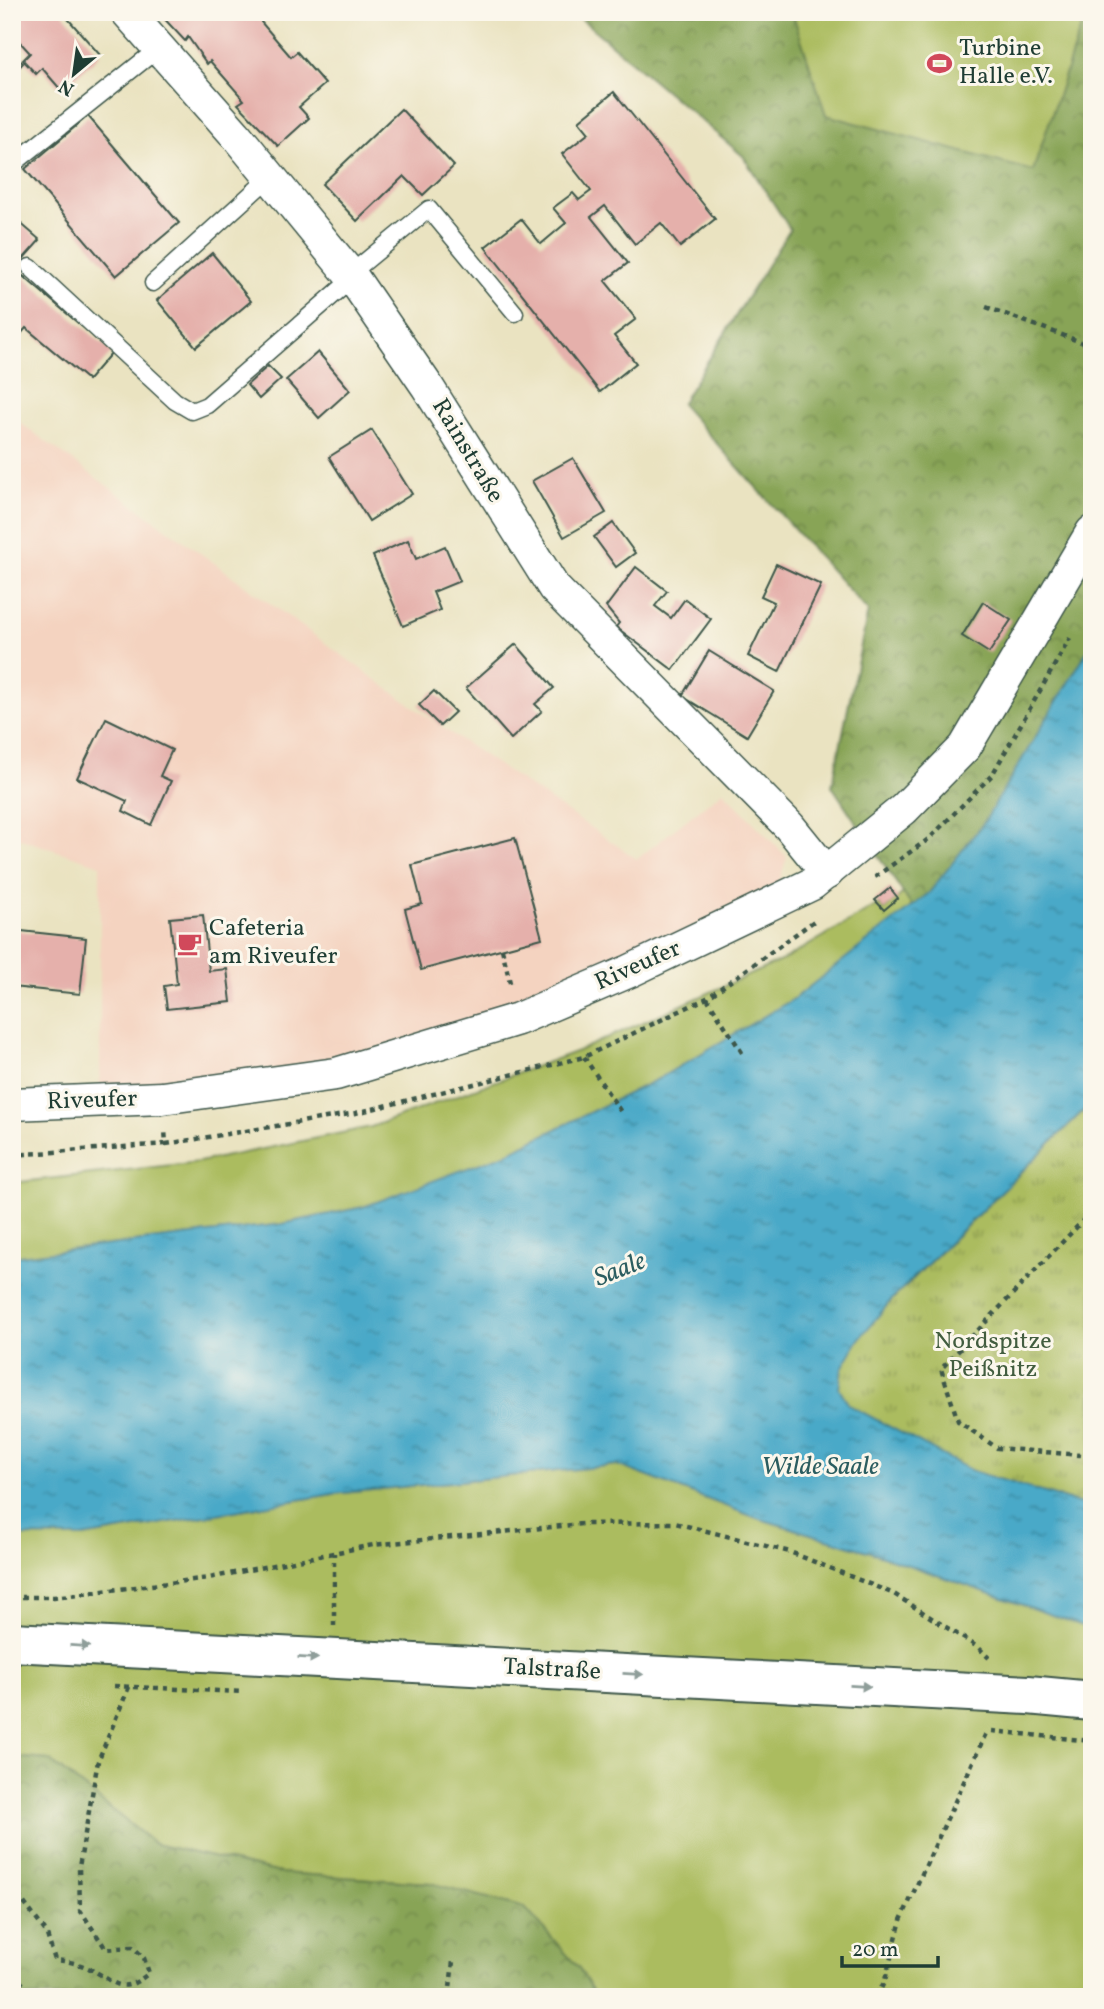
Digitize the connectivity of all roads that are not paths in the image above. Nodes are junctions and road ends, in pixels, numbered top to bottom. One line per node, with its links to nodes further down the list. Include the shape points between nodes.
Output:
1 (127, 12): 2 (street, Rainstraße)
2 (159, 48): 3 (lane); 4 (street, Rainstraße)
3 (12, 164)
4 (271, 176): 6 (street, Rainstraße); 7 (lane)
5 (30, 267): 6 (lane, via 192,411 207,405)
6 (352, 276): 8 (lane, via 429,209); 10 (street, Rainstraße, via 554,587 789,826)
7 (153, 283)
8 (515, 313)
9 (1092, 532): 10 (street, Riveufer, via 965,747 904,809)
10 (827, 873): 11 (street, Riveufer, via 742,919 518,1018 336,1074 162,1098)
11 (12, 1104)
12 (12, 1643): 13 (street, Talstraße, one-way to 13)
13 (1092, 1701)

